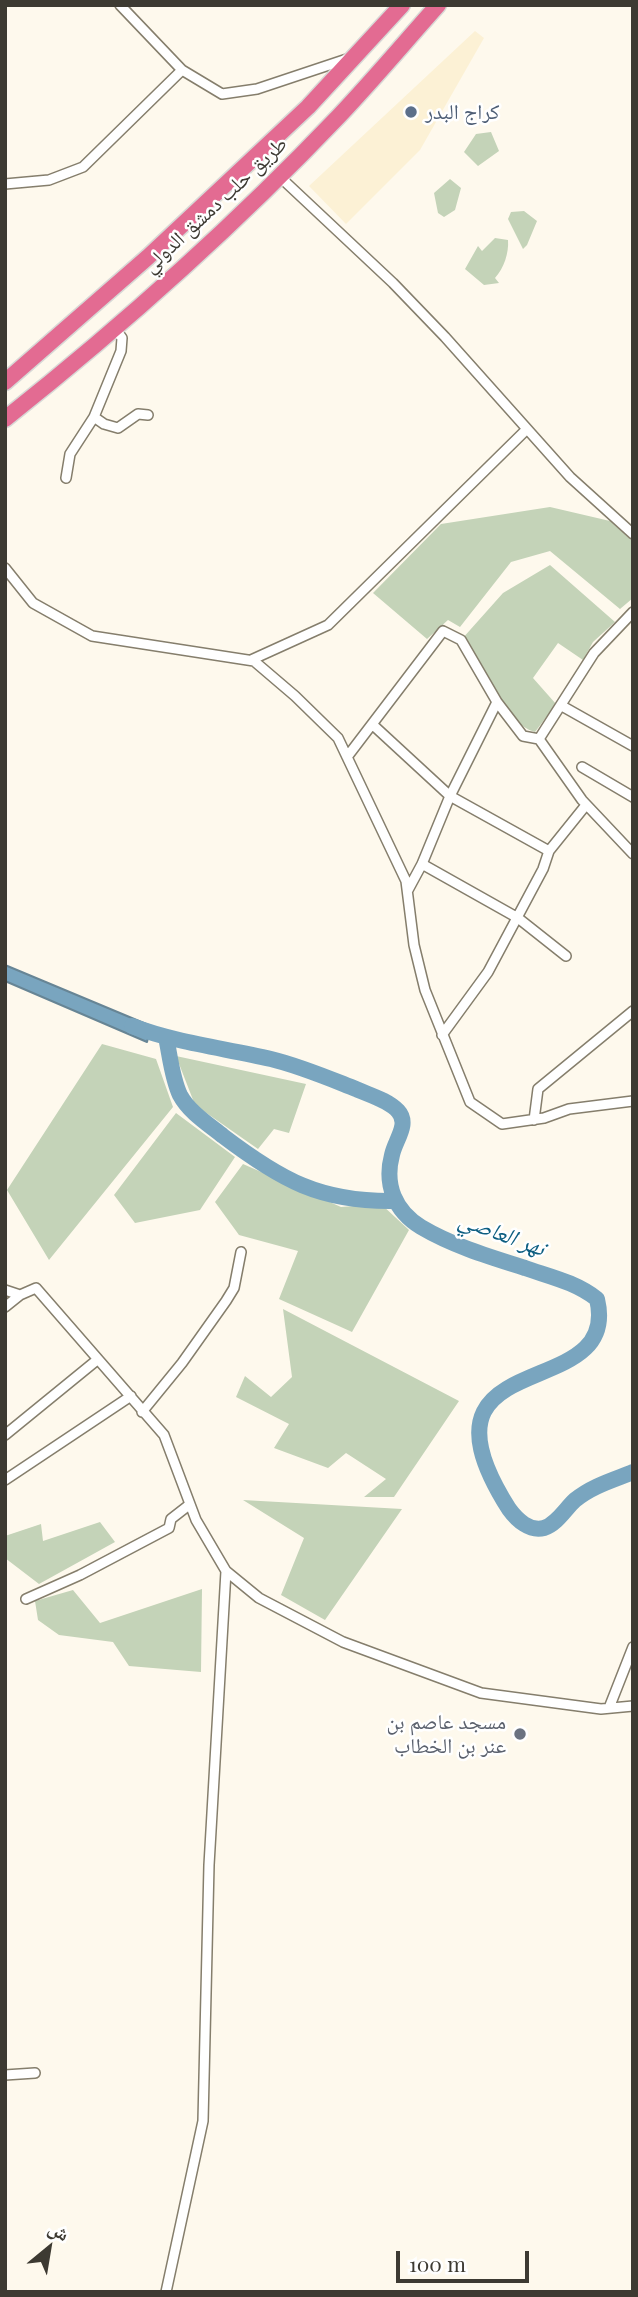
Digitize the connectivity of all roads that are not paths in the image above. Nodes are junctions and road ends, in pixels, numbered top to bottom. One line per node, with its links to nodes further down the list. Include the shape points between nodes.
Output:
1 (120, 5): 5 (street)
2 (402, 5): 4 (highway)
3 (438, 5): 6 (highway, طريق حلب دمشق الدولي)
4 (355, 56): 5 (street, via 257,89 222,94); 9 (highway, via 158,248)
5 (182, 70): 7 (street, via 83,167 49,180)
6 (279, 176): 8 (highway, طريق حلب دمشق الدولي); 13 (street, via 393,283)
7 (5, 184)
8 (114, 327): 11 (street, via 122,338 121,351); 12 (highway, طريق حلب دمشق الدولي)
9 (5, 382)
10 (148, 415): 11 (street, via 138,414 118,428)
11 (94, 417): 14 (street, via 71,454)
12 (5, 419)
13 (527, 429): 15 (street, via 570,477); 18 (street, via 328,625)
14 (66, 478)
15 (633, 534)
16 (5, 568): 18 (street, via 33,603 92,636)
17 (633, 612): 20 (street, via 594,653)
18 (251, 660): 24 (street, via 338,738)
19 (497, 702): 21 (street, via 461,640 443,631); 22 (street, via 523,736); 26 (street)
20 (562, 706): 22 (street); 23 (street)
21 (373, 725): 24 (street); 26 (street)
22 (539, 739): 28 (street)
23 (633, 746)
24 (347, 757): 32 (street)
25 (582, 767): 27 (street)
26 (450, 796): 29 (street); 31 (street)
27 (633, 797)
28 (586, 805): 29 (street); 30 (street)
29 (549, 851): 33 (street)
30 (633, 854)
31 (422, 864): 32 (street); 33 (street)
32 (407, 891): 36 (street, via 425,990)
33 (517, 918): 34 (street); 36 (street, via 488,972)
34 (566, 956)
35 (633, 1011): 38 (street, via 538,1088)
36 (442, 1035): 38 (street, via 470,1102 502,1124)
37 (633, 1101): 38 (street, via 569,1109)
38 (534, 1120)
39 (241, 1252): 45 (street, via 234,1287 226,1301)
40 (5, 1290): 41 (street)
41 (20, 1295): 42 (street); 43 (street, via 36,1288)
42 (5, 1307)
43 (97, 1360): 44 (street); 46 (street)
44 (131, 1396): 45 (street); 47 (street)
45 (142, 1412): 48 (street, via 164,1435)
46 (5, 1434)
47 (5, 1480)
48 (189, 1505): 49 (street); 50 (street, via 171,1519 169,1528)
49 (226, 1571): 53 (street, via 259,1598 343,1642 481,1693); 56 (street, via 209,1865 203,2121)
50 (26, 1599)
51 (633, 1647): 53 (street)
52 (633, 1706): 53 (street)
53 (609, 1708)
54 (35, 2073): 55 (street)
55 (5, 2075)
56 (166, 2292)

